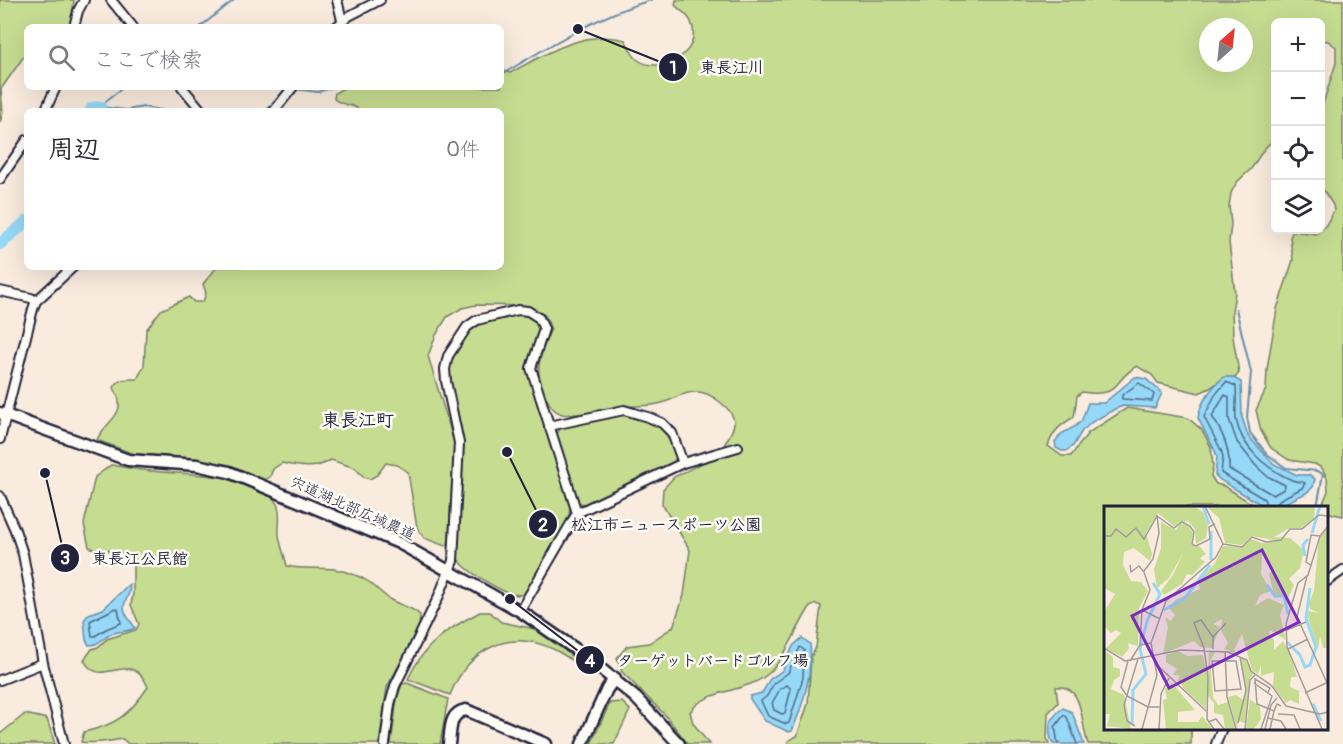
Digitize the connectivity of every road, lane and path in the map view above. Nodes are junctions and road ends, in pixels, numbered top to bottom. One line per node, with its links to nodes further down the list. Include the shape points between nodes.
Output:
1 (84, 0): 6 (street)
2 (111, 0): 7 (street)
3 (337, 0): 5 (street)
4 (380, 0): 5 (street)
5 (342, 20): 8 (street)
6 (75, 24)
7 (131, 24)
8 (339, 24)
9 (55, 90): 12 (street)
10 (184, 90): 13 (street)
11 (291, 90): 14 (street)
12 (46, 108)
13 (200, 108)
14 (276, 108)
15 (24, 144): 16 (street)
16 (0, 179)
17 (70, 270): 19 (street)
18 (0, 291): 19 (street)
19 (36, 302): 20 (street)
20 (3, 414): 22 (street); 27 (street, 宍道湖北部広域農道, via 128,460 197,465 229,472 376,531)
21 (549, 426): 24 (street, via 624,410 662,423 672,433); 26 (street); 27 (street, via 531,368 544,329 539,318 518,310 477,320 467,327 448,356 445,369 459,443 453,561)
22 (0, 439)
23 (738, 447): 24 (street)
24 (683, 463): 26 (street)
25 (0, 496): 31 (street, via 22,554)
26 (577, 513): 30 (street)
27 (449, 570): 30 (street, 宍道湖北部広域農道); 36 (street, via 395,686)
28 (1343, 570): 29 (street)
29 (1328, 581)
30 (520, 611): 32 (street, 宍道湖北部広域農道)
31 (43, 663): 33 (street); 35 (street)
32 (615, 678): 39 (street); 40 (street, 宍道湖北部広域農道)
33 (0, 680)
34 (1222, 729): 41 (street)
35 (64, 744)
36 (385, 744)
37 (448, 744): 38 (street, via 453,718 466,710)
38 (546, 744)
39 (582, 744)
40 (679, 744)
41 (1216, 744)

